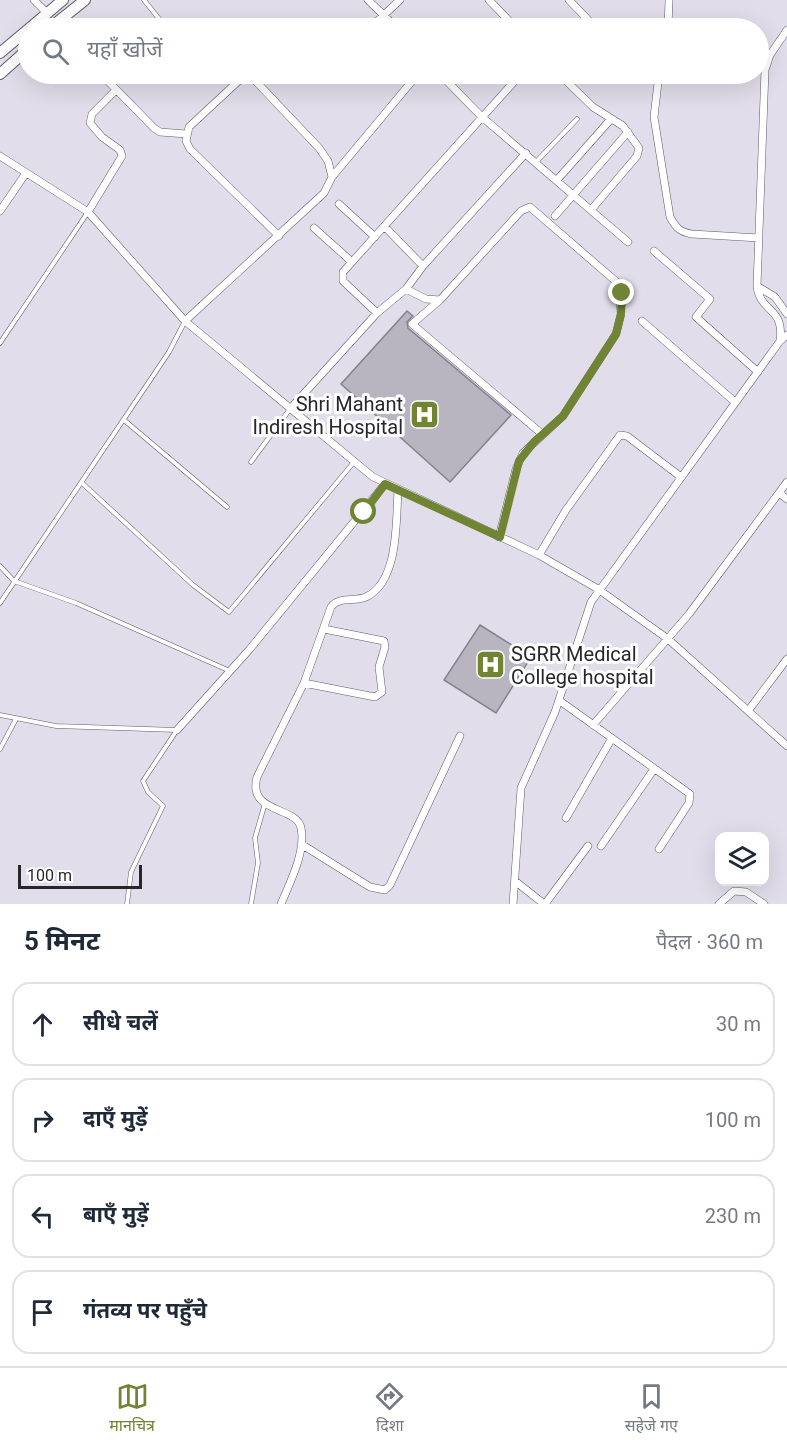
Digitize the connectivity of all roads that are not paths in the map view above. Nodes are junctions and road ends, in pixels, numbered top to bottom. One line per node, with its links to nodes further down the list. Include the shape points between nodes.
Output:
1 (34, 0): 12 (street)
2 (63, 0): 12 (main road)
3 (85, 0): 15 (main road)
4 (144, 0): 16 (lane)
5 (368, 0): 13 (street)
6 (400, 0): 13 (street)
7 (489, 0): 11 (street)
8 (502, 0): 11 (street)
9 (569, 0): 20 (street)
10 (669, 0): 21 (street)
11 (495, 6): 19 (street)
12 (46, 12): 14 (main road)
13 (384, 15): 17 (street); 18 (street)
14 (39, 18)
15 (66, 18)
16 (158, 18)
17 (381, 18)
18 (387, 18)
19 (506, 18)
20 (586, 18)
21 (668, 18)
22 (787, 30): 25 (street)
23 (18, 37): 24 (main road)
24 (0, 53)
25 (770, 55): 27 (street)
26 (18, 58): 28 (main road)
27 (769, 58)
28 (0, 75)
29 (110, 84): 38 (street)
30 (237, 84): 43 (street)
31 (258, 84): 48 (street, via 319,148)
32 (410, 84): 48 (street)
33 (450, 84): 39 (street)
34 (512, 84): 39 (street)
35 (569, 84): 41 (street)
36 (658, 84): 60 (street, via 654,117 674,225 681,232 692,234)
37 (764, 84): 60 (street)
38 (116, 90): 43 (street, via 154,128); 54 (street, via 92,114 90,123 122,156)
39 (482, 117): 44 (street); 56 (street)
40 (577, 119): 46 (lane)
41 (611, 119): 42 (street); 49 (street)
42 (628, 132): 50 (street); 52 (street, via 637,143 637,156)
43 (186, 134): 58 (street, via 190,149)
44 (526, 153): 46 (street); 64 (street)
45 (0, 156): 47 (street)
46 (536, 162): 49 (street)
47 (27, 173): 53 (street); 54 (street)
48 (332, 177): 58 (street, via 324,193)
49 (557, 180): 50 (street)
50 (573, 194): 52 (street); 55 (street)
51 (339, 204): 59 (street)
52 (591, 210): 61 (street)
53 (0, 211)
54 (88, 212): 70 (street); 74 (lane)
55 (555, 216)
56 (385, 227): 59 (street); 64 (street)
57 (314, 228): 63 (street)
58 (279, 236): 70 (street)
59 (375, 237): 63 (street)
60 (759, 238): 65 (street)
61 (628, 242)
62 (654, 252): 75 (street, via 710,299 696,317)
63 (352, 262): 68 (street, via 343,273 343,281)
64 (423, 266): 66 (street)
65 (758, 286): 69 (street, via 775,297); 73 (street, via 762,301 779,318)
66 (406, 289): 67 (street, via 426,299); 68 (street)
67 (440, 300): 79 (street, via 412,324); 79 (street, via 521,211 530,207 619,284 621,314 616,334 569,407)
68 (377, 313): 77 (street)
69 (787, 314)
70 (185, 321): 77 (street); 78 (lane)
71 (642, 321): 76 (street)
72 (787, 335): 73 (street)
73 (780, 341): 75 (street)
74 (0, 343)
75 (758, 372): 76 (street)
76 (735, 402): 82 (street)
77 (290, 410): 80 (lane); 81 (street)
78 (124, 420): 84 (lane); 89 (lane)
79 (542, 434): 90 (street, via 519,461)
80 (251, 462)
81 (354, 462): 84 (lane, via 229,612 185,578); 85 (street)
82 (681, 477): 91 (street, via 627,436 620,435); 94 (street)
83 (787, 482): 87 (street)
84 (82, 483): 93 (lane)
85 (385, 484): 86 (street); 99 (street)
86 (398, 490): 90 (street); 96 (street, via 391,565 370,595 334,603)
87 (779, 493): 88 (street); 97 (street)
88 (787, 499)
89 (227, 507)
90 (500, 537): 91 (street)
91 (537, 554): 94 (street)
92 (0, 566): 93 (lane)
93 (14, 581): 95 (lane); 99 (lane, via 76,603)
94 (598, 589): 97 (street); 101 (street, via 583,621)
95 (0, 603)
96 (324, 629): 100 (street); 100 (street, via 384,641 379,667 382,692 375,697)
97 (668, 639): 102 (street); 105 (street)
98 (787, 659): 102 (street)
99 (231, 671): 106 (street)
100 (304, 682): 112 (street, via 257,777 258,793)
101 (560, 701): 105 (street); 118 (street, via 521,788)
102 (748, 711): 109 (street)
103 (0, 715): 104 (lane)
104 (16, 719): 106 (lane, via 91,729); 110 (lane)
105 (593, 725): 108 (street)
106 (177, 730): 119 (lane, via 143,781 163,806 131,872)
107 (460, 736): 114 (street, via 385,890 370,887)
108 (612, 738): 111 (street); 113 (street)
109 (787, 746)
110 (0, 749)
111 (654, 769): 116 (street); 117 (street, via 688,791 691,798)
112 (266, 803): 114 (street, via 297,820); 120 (lane, via 255,838 258,862)
113 (566, 818)
114 (301, 841): 121 (street)
115 (588, 846): 123 (street)
116 (601, 846)
117 (659, 849)
118 (515, 881): 122 (street); 123 (street)
119 (127, 904)
120 (251, 904)
121 (281, 904)
122 (513, 904)
123 (544, 904)
124 (719, 904): 125 (street, via 734,891 746,892)
125 (764, 904)

